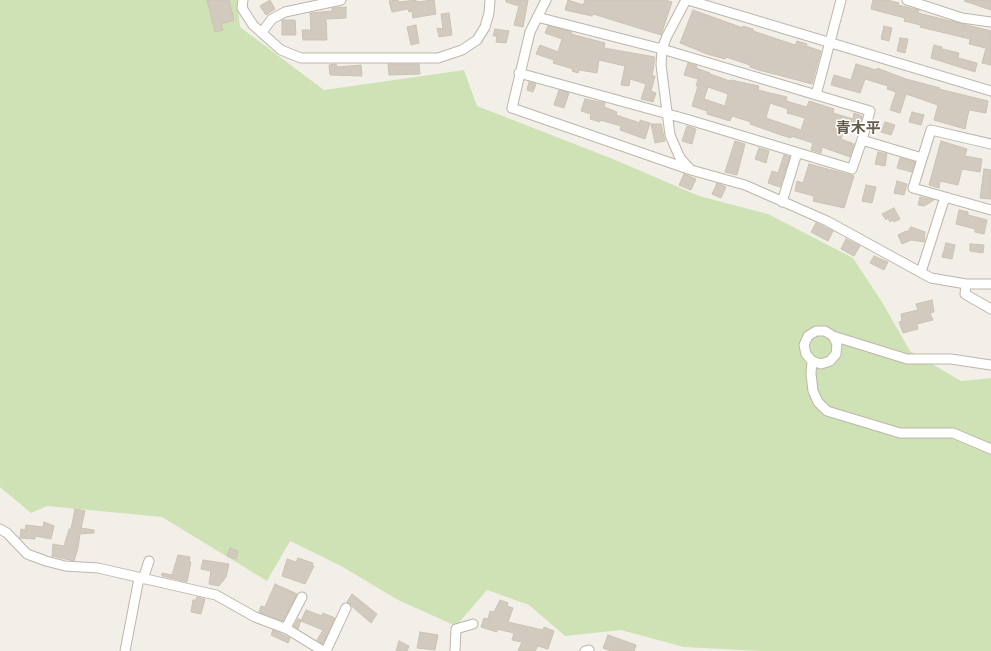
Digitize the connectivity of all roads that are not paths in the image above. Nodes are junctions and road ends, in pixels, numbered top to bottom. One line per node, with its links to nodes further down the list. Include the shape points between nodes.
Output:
1 (243, 0): 10 (street, via 242,8 253,25)
2 (341, 0): 10 (street, via 285,12 272,19)
3 (490, 0): 10 (street, via 485,27 477,40 462,50 438,58 302,58 281,50)
4 (546, 0): 8 (street)
5 (687, 0): 11 (street); 12 (street, via 673,20)
6 (841, 0): 11 (street)
7 (908, 0): 9 (street, via 962,18)
8 (536, 17): 12 (street); 13 (street)
9 (991, 22)
10 (262, 32)
11 (830, 43): 14 (street); 15 (street)
12 (662, 49): 15 (street); 16 (street, via 661,65)
13 (519, 73): 16 (street); 22 (street, via 512,108)
14 (991, 91)
15 (816, 95): 18 (street, via 870,111)
16 (668, 114): 20 (street); 22 (street, via 674,146 680,158)
17 (991, 139): 19 (street)
18 (862, 140): 20 (street, via 852,169); 21 (street)
19 (991, 144): 21 (street, via 931,130)
20 (797, 153): 24 (street)
21 (922, 158): 23 (street, via 913,188)
22 (691, 170): 24 (street, via 745,185)
23 (946, 197): 25 (street); 26 (street)
24 (782, 202): 26 (street, via 827,221)
25 (991, 210)
26 (921, 272): 27 (street, via 931,278)
27 (966, 284): 28 (street); 29 (street, via 965,294)
28 (991, 284)
29 (991, 309)
30 (833, 336): 31 (street, via 837,344 836,354 830,361 821,364); 31 (street, via 825,331 816,331 808,336 804,345 806,354); 32 (street, via 907,358 951,359)
31 (812, 361): 33 (street, via 813,391 818,402 827,410 900,433 953,433)
32 (991, 365)
33 (991, 449)
34 (0, 529): 36 (street, via 27,554 66,566 98,568)
35 (148, 561): 36 (street)
36 (141, 579): 40 (street, via 216,594 256,617); 41 (street)
37 (302, 597): 40 (street)
38 (346, 608): 43 (street)
39 (474, 624): 44 (street, via 456,629)
40 (286, 628): 42 (street)
41 (125, 651)
42 (323, 651)
43 (326, 651)
44 (455, 651)

